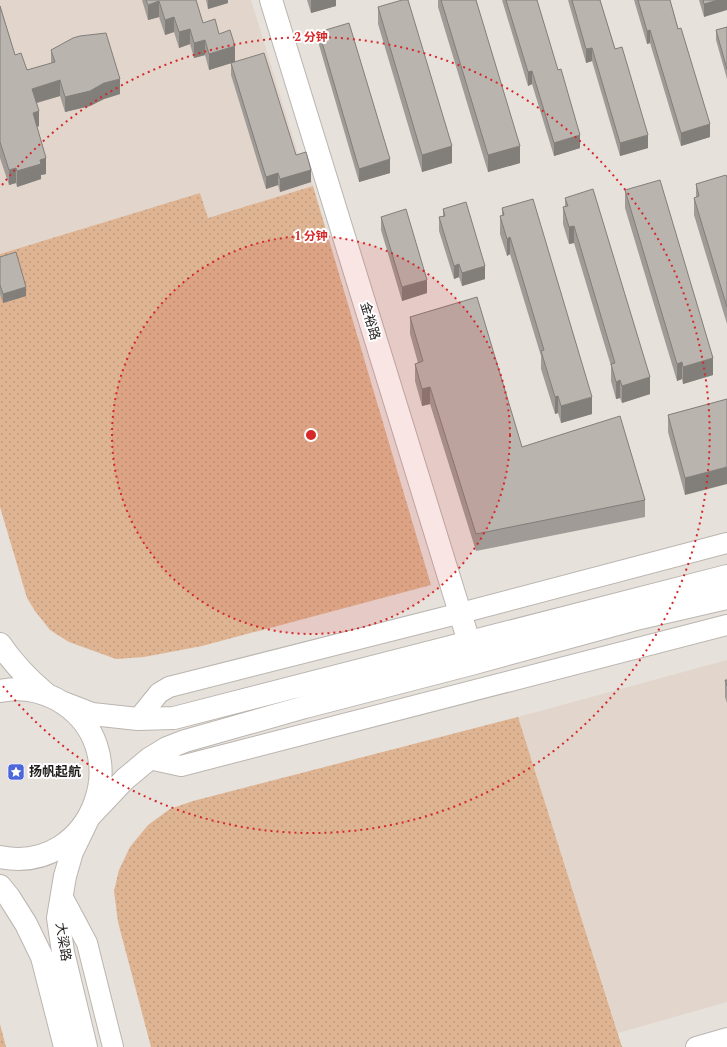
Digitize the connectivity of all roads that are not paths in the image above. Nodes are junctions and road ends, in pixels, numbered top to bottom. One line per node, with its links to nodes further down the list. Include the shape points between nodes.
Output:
1 (271, 0): 5 (main road, 金裕路)
2 (727, 544): 5 (street)
3 (727, 576): 7 (main road)
4 (727, 598): 12 (main road, via 640,618 298,709 185,741)
5 (461, 613): 7 (main road, 金裕路); 11 (street, via 169,687 159,693)
6 (727, 626): 12 (street, via 181,766)
7 (469, 642): 11 (main road, via 174,718)
8 (0, 644): 10 (main road, via 10,659 32,682)
9 (0, 691): 10 (main road, via 35,691)
10 (55, 699): 11 (main road, via 92,714); 13 (main road, via 83,721 91,733 98,754 101,775 99,790 96,804)
11 (138, 719)
12 (149, 759): 13 (main road, via 125,779)
13 (89, 817): 14 (main road, via 74,836 54,850 40,856); 16 (main road, 大梁路, via 72,852)
14 (0, 857)
15 (0, 886): 18 (main road, 大梁路, via 26,924 42,957)
16 (62, 896): 19 (main road, 大梁路, via 58,918 63,952); 20 (street, via 87,943)
17 (727, 1038): 21 (street)
18 (65, 1047)
19 (86, 1047)
20 (113, 1047)
21 (696, 1047)

